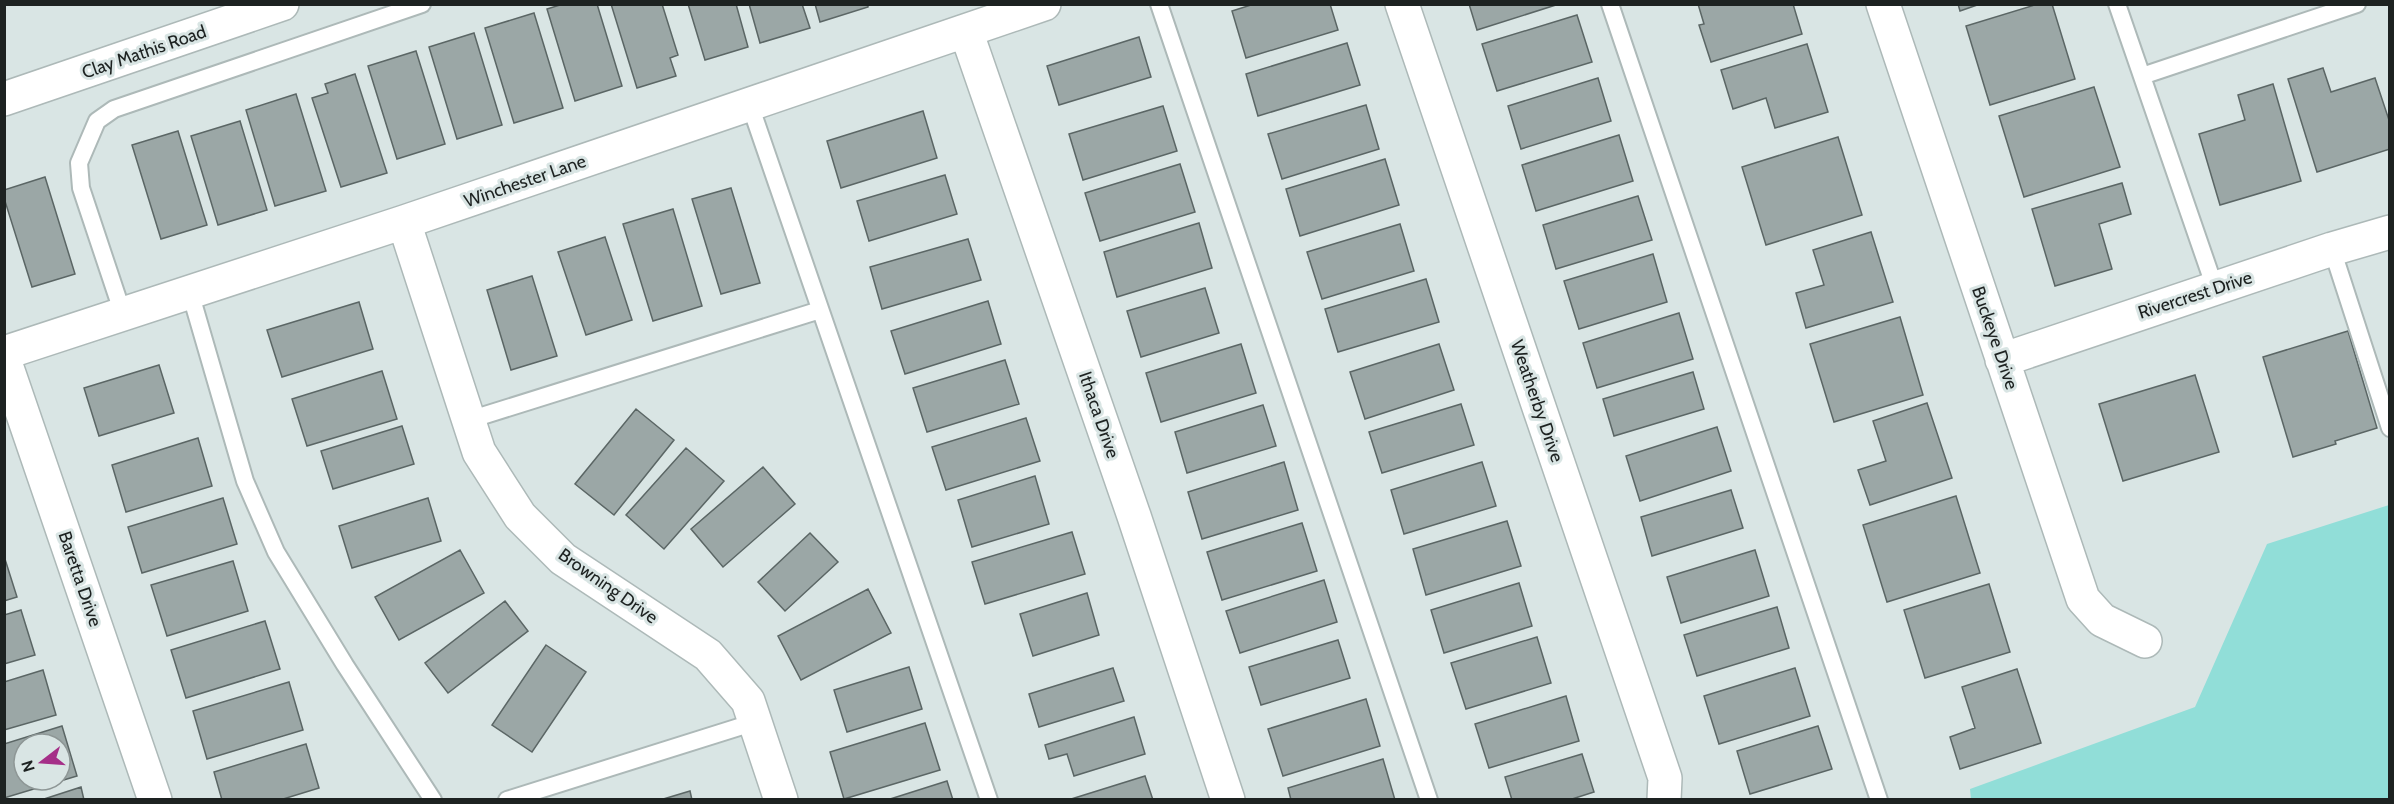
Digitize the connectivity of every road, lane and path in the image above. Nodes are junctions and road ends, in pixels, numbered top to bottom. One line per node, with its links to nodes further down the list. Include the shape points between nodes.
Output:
1 (282, 4): 12 (street, Clay Mathis Road)
2 (422, 4): 20 (lane, via 114,109 98,121 79,163 81,188)
3 (1044, 4): 10 (street, Winchester Lane)
4 (1159, 4): 34 (lane)
5 (1402, 4): 35 (street, Weatherby Drive, via 1665,778)
6 (1610, 4): 36 (lane)
7 (1883, 4): 23 (street, Buckeye Drive)
8 (2117, 4): 11 (lane)
9 (2357, 4): 11 (lane)
10 (966, 32): 13 (street, Winchester Lane); 33 (street, Ithaca Drive)
11 (2142, 76): 17 (lane)
12 (4, 99)
13 (750, 105): 14 (street, Winchester Lane); 19 (lane)
14 (404, 222): 18 (street, Winchester Lane); 24 (street, Browning Drive)
15 (2390, 232): 16 (street, Rivercrest Drive)
16 (2332, 249): 17 (street, Rivercrest Drive); 25 (lane)
17 (2216, 288): 23 (street, Rivercrest Drive)
18 (190, 292): 20 (street, Winchester Lane); 29 (lane, via 245,481 276,552)
19 (820, 310): 24 (lane); 32 (lane)
20 (123, 314): 21 (street, Winchester Lane)
21 (4, 353)
22 (4, 359): 28 (street, Baretta Drive)
23 (2002, 360): 26 (street, Buckeye Drive, via 2083,599 2102,620)
24 (469, 420): 27 (street, Browning Drive, via 479,452 520,516 563,559 708,654 748,701)
25 (2390, 428)
26 (2145, 641)
27 (755, 722): 30 (lane); 31 (street, Browning Drive)
28 (155, 800)
29 (433, 800)
30 (507, 800)
31 (781, 800)
32 (989, 800)
33 (1228, 800)
34 (1429, 800)
35 (1664, 800)
36 (1879, 800)

